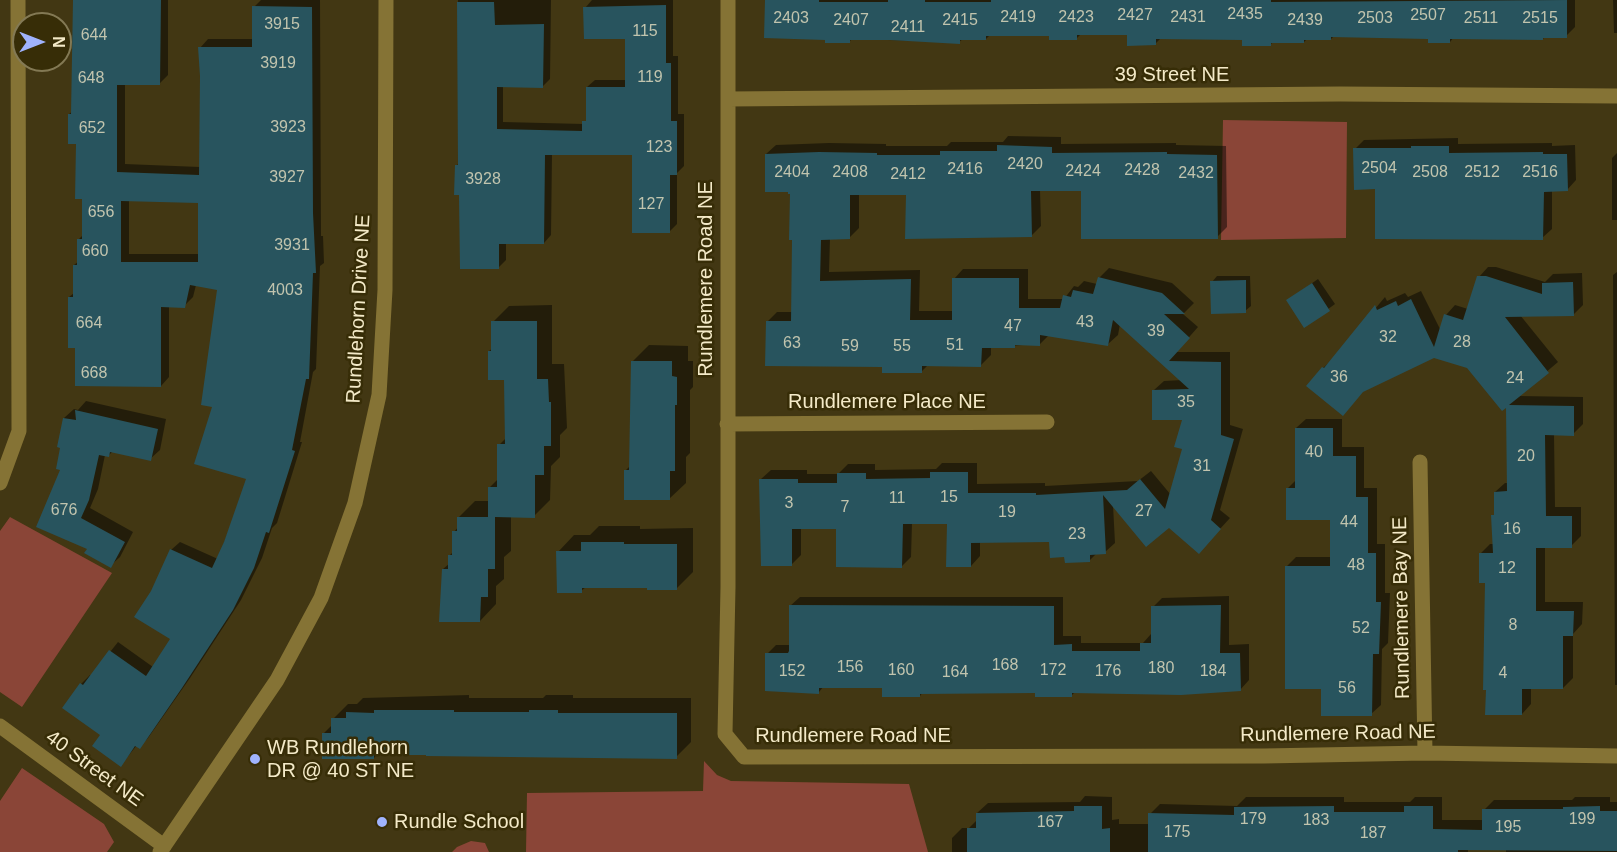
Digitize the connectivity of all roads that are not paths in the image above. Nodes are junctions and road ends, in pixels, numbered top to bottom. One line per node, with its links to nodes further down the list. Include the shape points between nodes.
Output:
1 (18, 0): 9 (street, via 18,431)
2 (386, 0): 13 (street, Rundlehorn Drive NE, via 382,348 379,394 355,503 321,598 277,680)
3 (728, 0): 5 (street, Rundlemere Road NE)
4 (1617, 96): 5 (street, 39 Street NE)
5 (728, 99): 7 (street, Rundlemere Road NE)
6 (1047, 422): 7 (street, Rundlemere Place NE)
7 (727, 424): 11 (street, Rundlemere Road NE, via 725,734 744,757)
8 (1420, 462): 11 (street, Rundlemere Bay NE)
9 (0, 483)
10 (0, 726): 13 (street, 40 Street NE)
11 (1425, 753): 12 (street, Rundlemere Road NE)
12 (1617, 756)
13 (162, 849)

